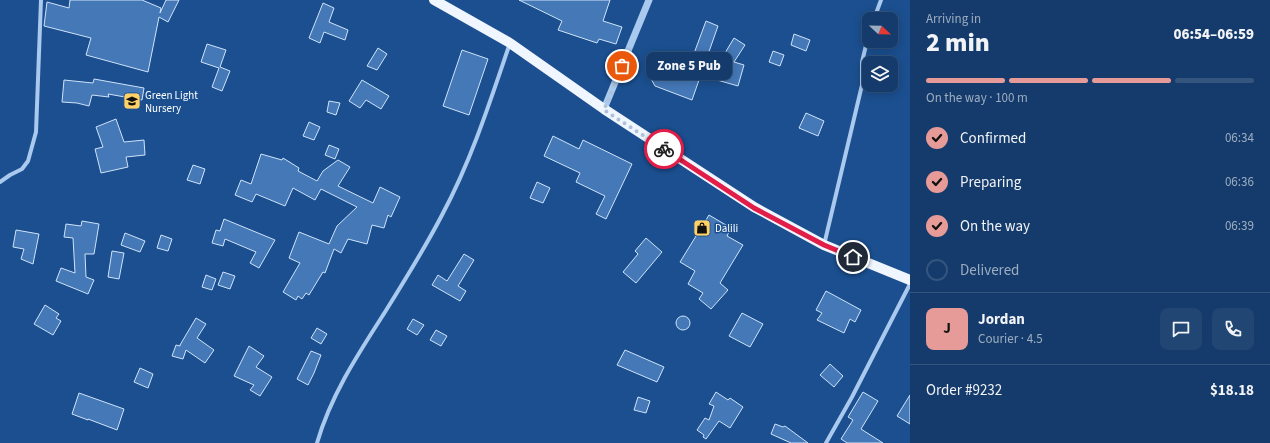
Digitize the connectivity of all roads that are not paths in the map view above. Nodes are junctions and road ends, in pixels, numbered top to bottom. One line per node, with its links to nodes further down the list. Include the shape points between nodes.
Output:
1 (42, 0): 9 (street, via 36,132 28,161 22,169)
2 (434, 0): 6 (main road)
3 (649, 0): 8 (street)
4 (882, 0): 5 (street)
5 (877, 12)
6 (510, 43): 8 (main road); 13 (street, via 464,171 404,282 341,384)
7 (865, 48): 10 (street, via 862,62 862,85)
8 (604, 110): 10 (main road, via 754,208)
9 (0, 182)
10 (824, 245): 11 (main road)
11 (910, 280)
12 (910, 284): 14 (street)
13 (317, 443)
14 (826, 443)

